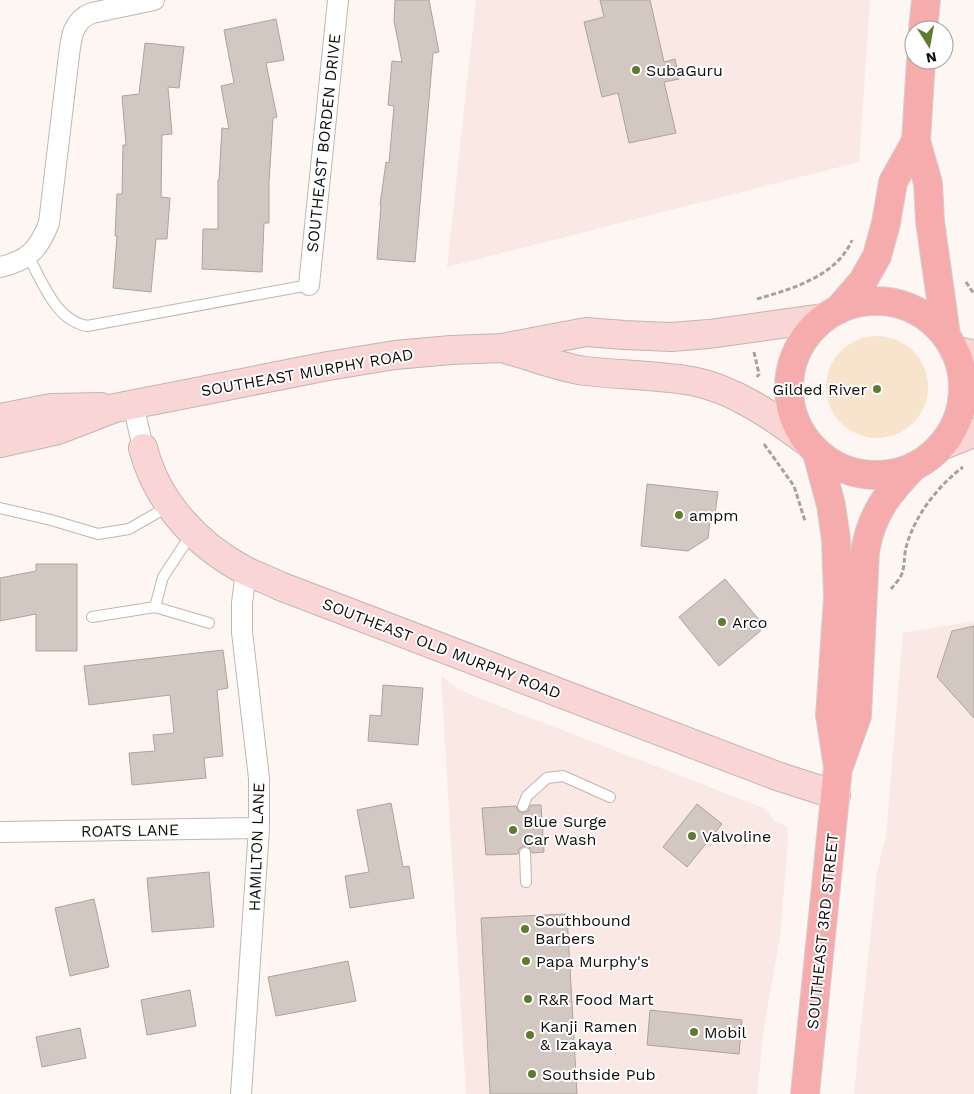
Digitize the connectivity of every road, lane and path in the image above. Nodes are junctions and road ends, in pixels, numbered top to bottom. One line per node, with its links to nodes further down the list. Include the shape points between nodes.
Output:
1 (154, 0): 8 (street, via 89,14 75,26 51,215 41,242)
2 (338, 0): 10 (street, SOUTHEAST BORDEN DRIVE)
3 (926, 0): 4 (main road)
4 (924, 20)
5 (920, 70): 6 (main road)
6 (916, 142): 12 (main road, via 893,182 877,256 863,281); 13 (main road, via 928,183 931,229)
7 (855, 232): 11 (path, via 850,246 838,262 820,275)
8 (28, 256): 9 (street); 10 (lane, via 61,312 72,322 87,326)
9 (0, 266)
10 (309, 285)
11 (753, 300)
12 (830, 314): 13 (main road, via 870,301 904,305 934,322); 14 (main road, SOUTHEAST MURPHY ROAD, via 710,334 671,336 586,332); 23 (main road, via 810,330 800,344 789,376 791,410 797,426)
13 (958, 347): 22 (main road, via 962,400 955,424)
14 (502, 348): 17 (main road, SOUTHEAST MURPHY ROAD, via 395,355); 23 (main road, SOUTHEAST MURPHY ROAD, via 584,371 663,377 711,386 768,415)
15 (754, 349): 16 (path, via 759,374)
16 (754, 382)
17 (124, 406): 18 (main road, SOUTHEAST MURPHY ROAD, via 50,408); 21 (main road, SOUTHEAST MURPHY ROAD, via 58,430); 24 (street, SOUTHEAST OLD MURPHY ROAD)
18 (0, 418)
19 (974, 433): 22 (main road)
20 (761, 441): 29 (path, via 794,486)
21 (0, 443)
22 (941, 446): 26 (main road)
23 (812, 447): 26 (main road, via 832,463 864,474 881,475); 36 (main road, SOUTHEAST 3RD STREET, via 831,505 836,539 838,598 830,715)
24 (143, 448): 27 (main road, SOUTHEAST OLD MURPHY ROAD, via 153,477)
25 (968, 464): 32 (path, via 942,486 922,512 907,543 903,572)
26 (914, 466): 36 (main road, SOUTHEAST 3RD STREET, via 886,497 869,530 865,552 857,716)
27 (170, 505): 28 (lane, via 129,529 98,534); 30 (main road, SOUTHEAST OLD MURPHY ROAD)
28 (0, 508)
29 (806, 526)
30 (193, 532): 31 (main road, SOUTHEAST OLD MURPHY ROAD, via 212,550); 33 (lane, via 163,577)
31 (246, 571): 37 (main road, SOUTHEAST OLD MURPHY ROAD, via 767,773); 40 (street, HAMILTON LANE, via 242,632 259,778)
32 (891, 589)
33 (155, 607): 34 (lane); 35 (lane)
34 (92, 616)
35 (209, 623)
36 (838, 767): 37 (main road, SOUTHEAST 3RD STREET)
37 (836, 795): 45 (main road, SOUTHEAST 3RD STREET)
38 (610, 797): 39 (lane, via 563,776 547,778 527,796)
39 (523, 806)
40 (259, 828): 41 (street, ROATS LANE); 44 (street, HAMILTON LANE)
41 (0, 832)
42 (525, 853): 43 (lane)
43 (526, 882)
44 (241, 1094)
45 (805, 1094)

